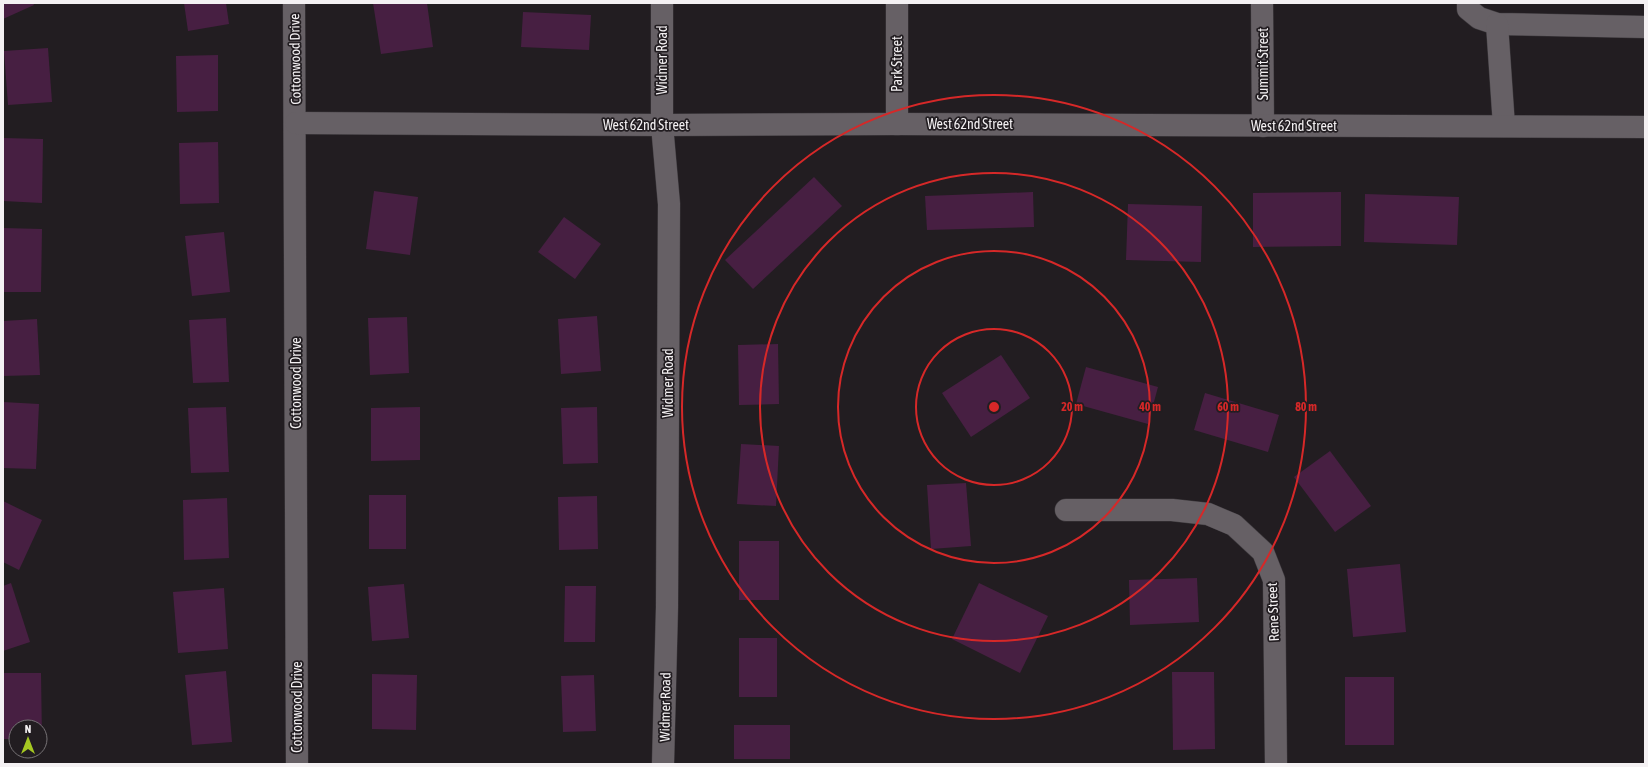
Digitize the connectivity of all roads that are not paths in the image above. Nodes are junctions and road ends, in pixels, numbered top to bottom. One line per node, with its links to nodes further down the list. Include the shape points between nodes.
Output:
1 (294, 3): 8 (street, Cottonwood Drive)
2 (662, 3): 10 (street, Widmer Road)
3 (897, 3): 9 (street, Park Street)
4 (1262, 3): 11 (street, Summit Street)
5 (1468, 3): 6 (street, via 1468,9 1479,18)
6 (1497, 24): 7 (street); 12 (street)
7 (1645, 27)
8 (296, 123): 10 (street, West 62nd Street); 15 (street, Cottonwood Drive)
9 (897, 124): 10 (street, West 62nd Street); 11 (street, West 62nd Street)
10 (662, 125): 16 (street, Widmer Road, via 669,204)
11 (1263, 126): 12 (street, West 62nd Street)
12 (1504, 126): 13 (street, West 62nd Street)
13 (1645, 127)
14 (1066, 510): 17 (street, Rene Street, via 1172,510 1208,514 1234,525 1262,552 1274,580)
15 (297, 764)
16 (664, 764)
17 (1276, 764)

